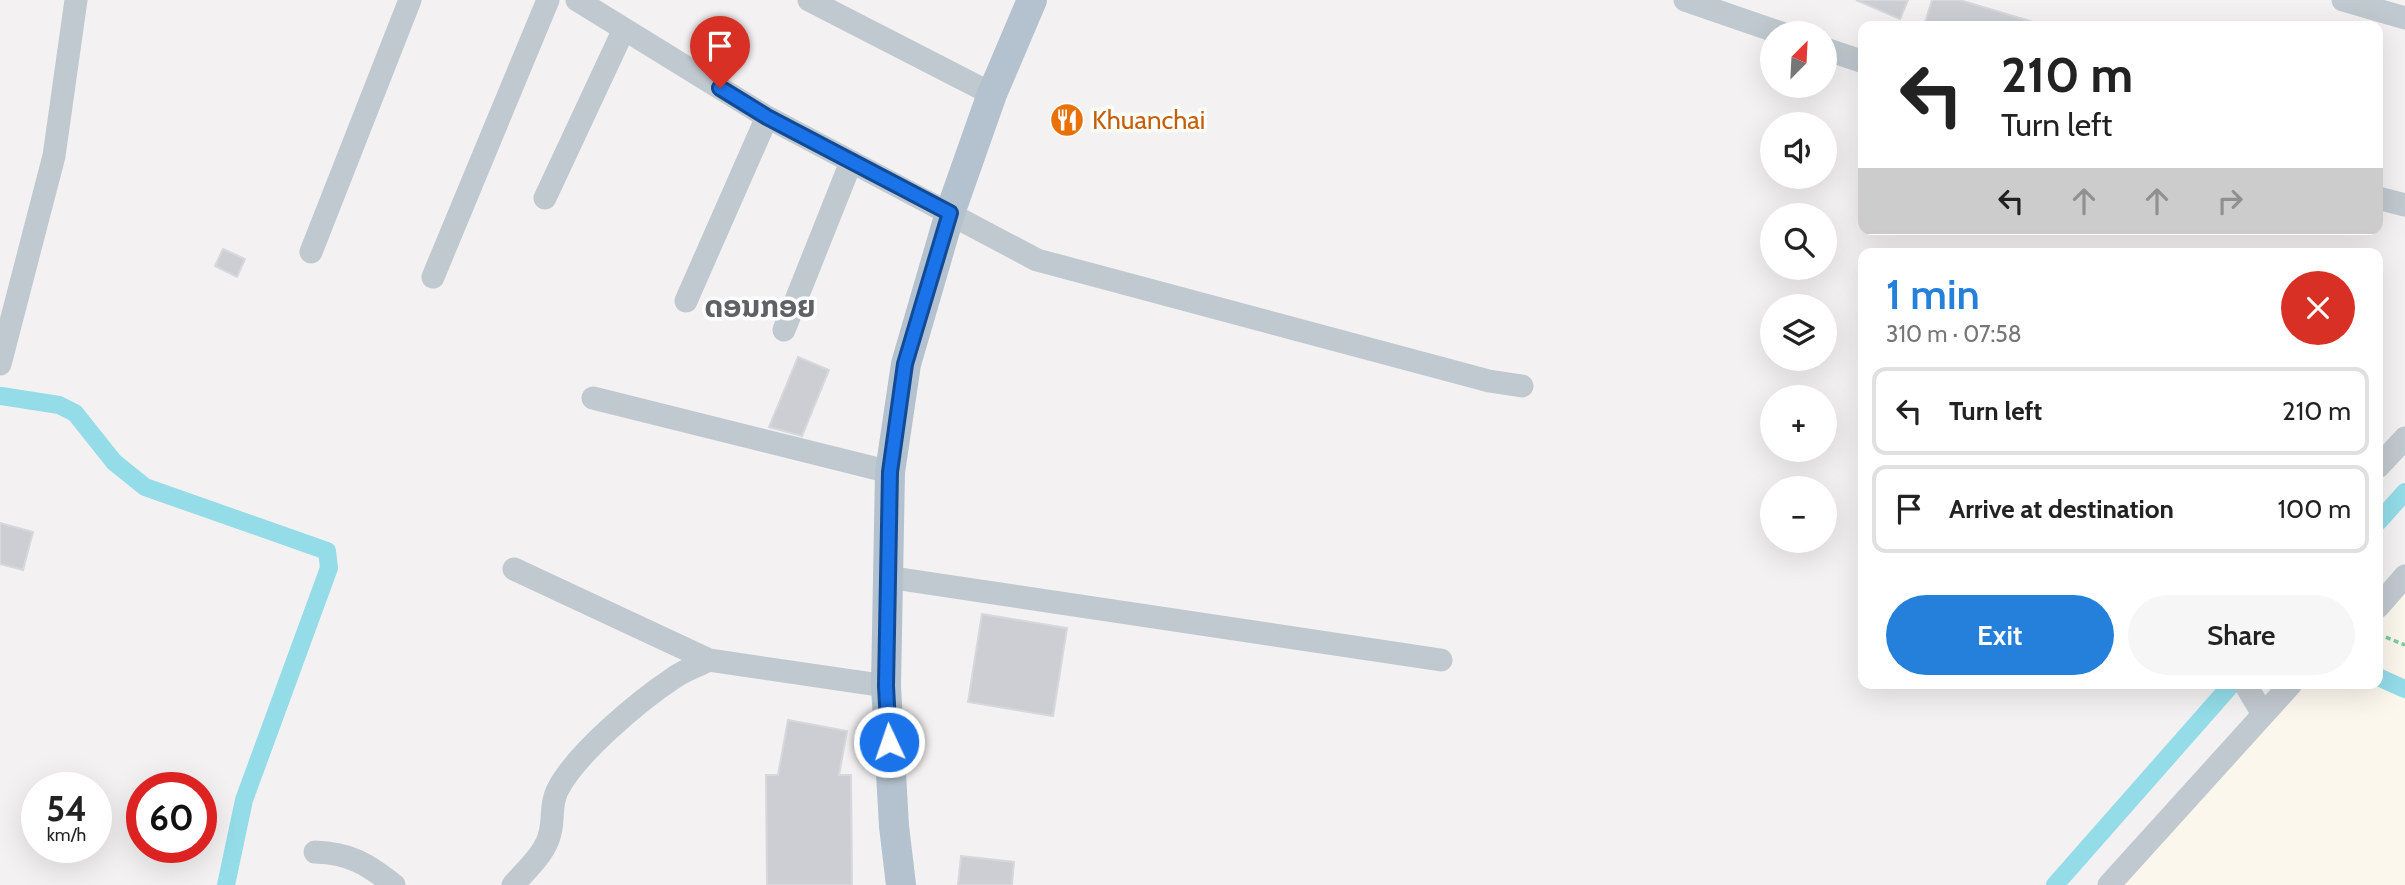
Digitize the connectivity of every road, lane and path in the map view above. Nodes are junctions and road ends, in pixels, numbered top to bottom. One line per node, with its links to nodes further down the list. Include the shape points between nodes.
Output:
1 (76, 0): 25 (street, via 54,156)
2 (410, 0): 21 (street)
3 (548, 0): 22 (street)
4 (577, 0): 11 (street)
5 (809, 0): 14 (street)
6 (1032, 0): 14 (main road)
7 (1685, 0): 10 (street)
8 (2343, 0): 9 (street)
9 (2405, 18)
10 (1760, 26)
11 (624, 29): 15 (street); 17 (street)
12 (1838, 53): 13 (street)
13 (1858, 60)
14 (992, 94): 20 (main road)
15 (767, 117): 16 (street); 23 (street)
16 (851, 162): 20 (street); 24 (street)
17 (545, 198)
18 (2383, 199): 19 (street)
19 (2405, 205)
20 (950, 213): 26 (street, via 1037,260); 30 (main road, via 905,364)
21 (311, 252)
22 (433, 277)
23 (686, 301)
24 (784, 330)
25 (0, 364)
26 (1522, 386)
27 (593, 398): 30 (street)
28 (2405, 438): 29 (street)
29 (2383, 462)
30 (890, 472): 33 (main road)
31 (514, 569): 37 (street)
32 (2405, 576): 34 (street)
33 (887, 577): 38 (street); 39 (main road)
34 (2383, 601)
35 (2383, 636): 36 (path)
36 (2405, 645)
37 (709, 660): 39 (street); 45 (street, via 677,676 591,747 557,790 550,834)
38 (1441, 660)
39 (886, 686): 46 (main road)
40 (2247, 689): 42 (street)
41 (2286, 689): 42 (street)
42 (2263, 714): 47 (street)
43 (315, 852): 44 (street, via 333,853 373,867)
44 (394, 885)
45 (513, 885)
46 (901, 885)
47 (2109, 885)

